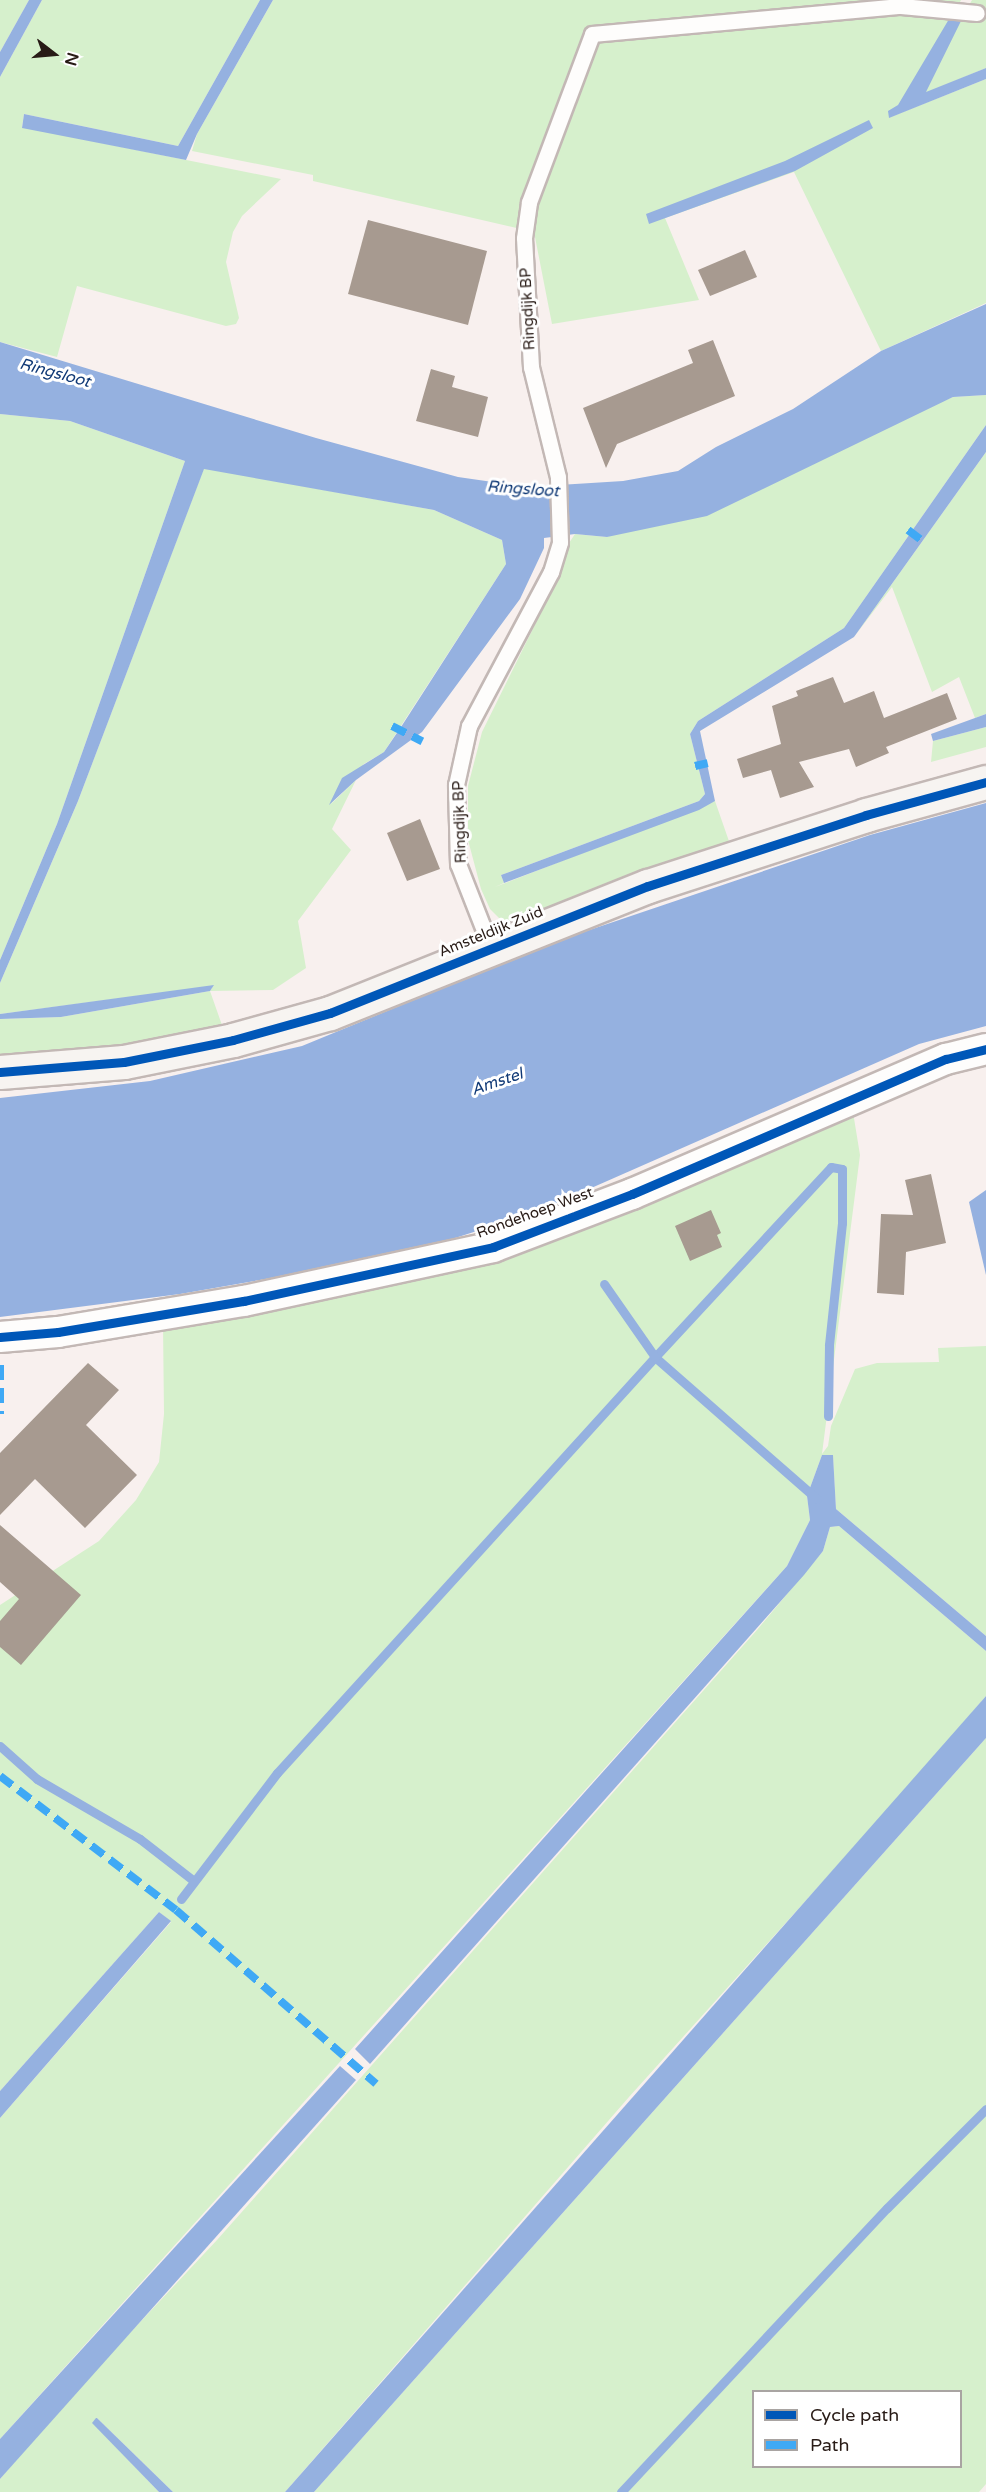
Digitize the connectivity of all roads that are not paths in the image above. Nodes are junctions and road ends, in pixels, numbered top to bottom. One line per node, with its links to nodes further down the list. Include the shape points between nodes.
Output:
1 (977, 13): 3 (lane, Ringdijk BP, via 901,6 592,34 529,202 524,238 531,367 558,477 560,542 551,572 469,726 456,785 458,864)
2 (986, 782): 3 (street, Amsteldijk Zuid, via 866,815 648,886)
3 (490, 948): 5 (street, Amsteldijk Zuid, via 330,1013 233,1040 124,1062)
4 (986, 1049): 6 (street, Rondehoep West, via 946,1059 632,1194 493,1247 244,1301 58,1332)
5 (0, 1072)
6 (0, 1337)

